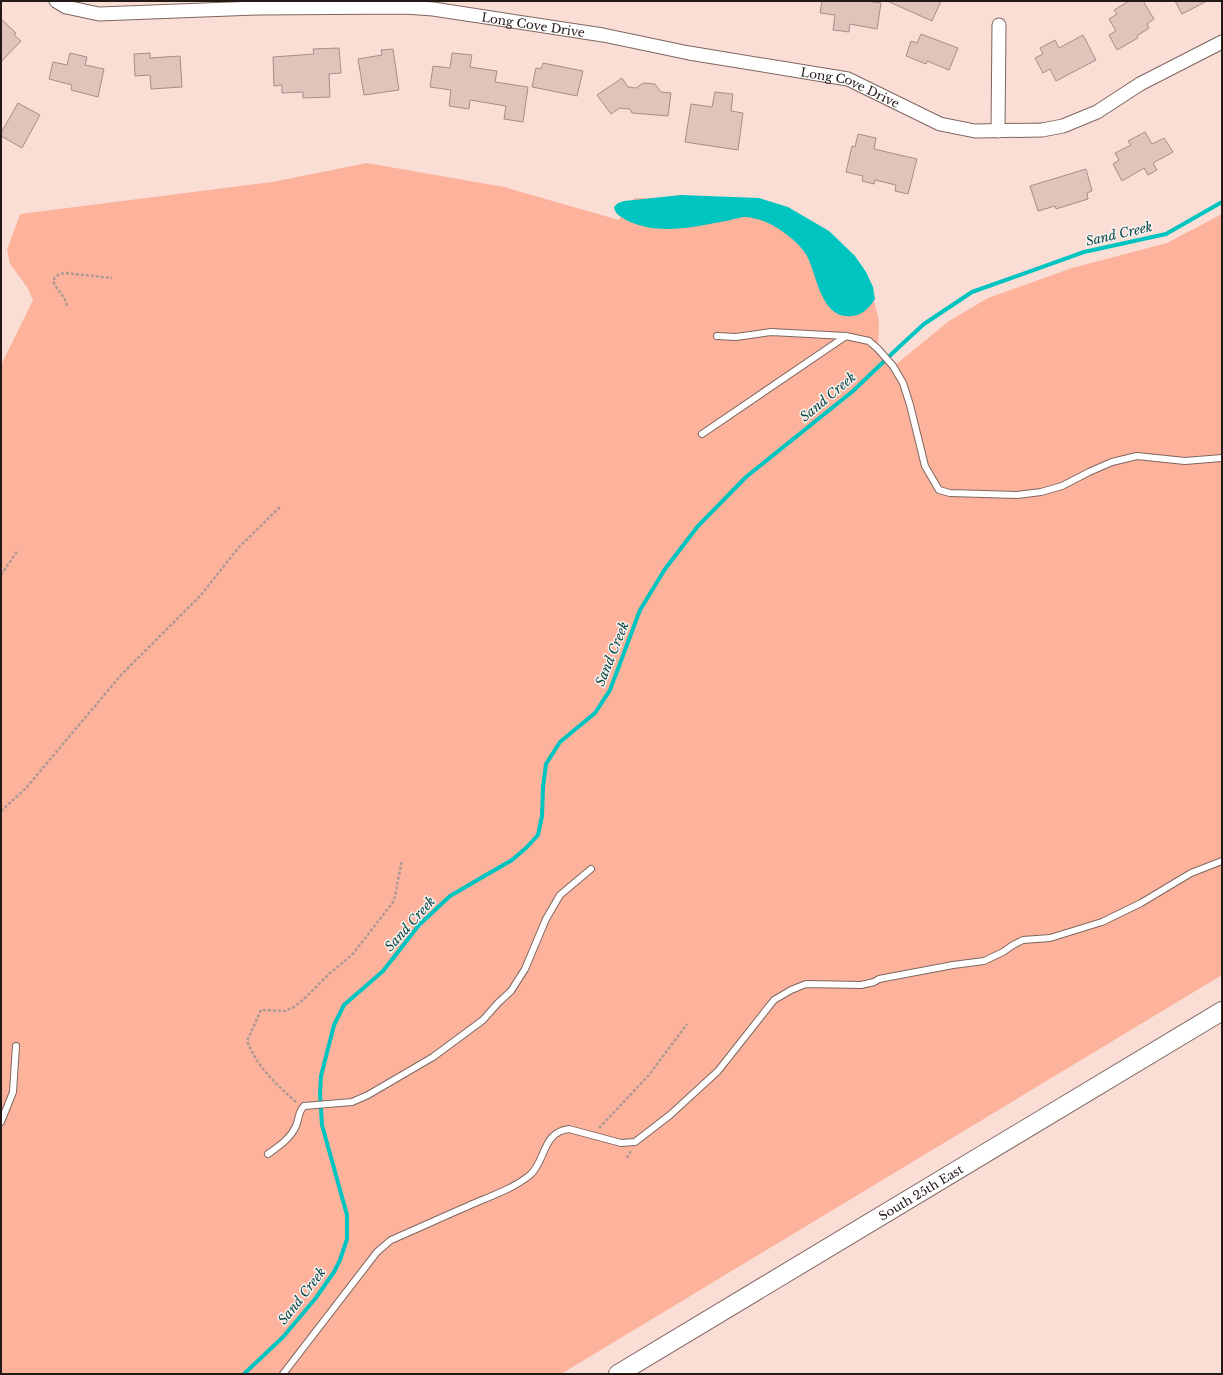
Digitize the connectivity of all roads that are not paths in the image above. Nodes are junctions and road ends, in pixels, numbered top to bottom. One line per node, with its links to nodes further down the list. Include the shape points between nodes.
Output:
1 (56, 1): 2 (street, Long Cove Drive, via 66,7 99,14)
2 (374, 4): 5 (street, Long Cove Drive, via 433,9 603,35 689,53 848,79 940,124 975,131)
3 (1000, 25): 5 (street)
4 (1222, 42): 5 (street, Long Cove Drive, via 1140,84 1097,112 1063,126 1042,130)
5 (998, 131)
6 (717, 336): 7 (lane, via 736,337 772,332)
7 (846, 336): 8 (lane); 9 (lane, via 868,341 894,366 910,405 925,466 939,490 1017,495 1062,486 1112,462 1137,456 1185,461)
8 (702, 434)
9 (1222, 458)
10 (1222, 861): 16 (lane, via 1191,873 1102,922 1050,938 1023,940 984,961 861,984 806,984 790,990 774,1000 718,1071 670,1115 635,1142 621,1143 569,1129 562,1130 550,1139 535,1170 516,1186 391,1240 377,1252)
11 (591, 869): 15 (lane, via 560,895 546,919 525,969 511,991 483,1020 433,1057 368,1095 352,1102 304,1106 288,1138)
12 (1222, 1011): 17 (main road, South 25th East)
13 (16, 1046): 14 (lane, via 13,1092)
14 (1, 1122)
15 (268, 1154)
16 (283, 1374)
17 (618, 1374)

